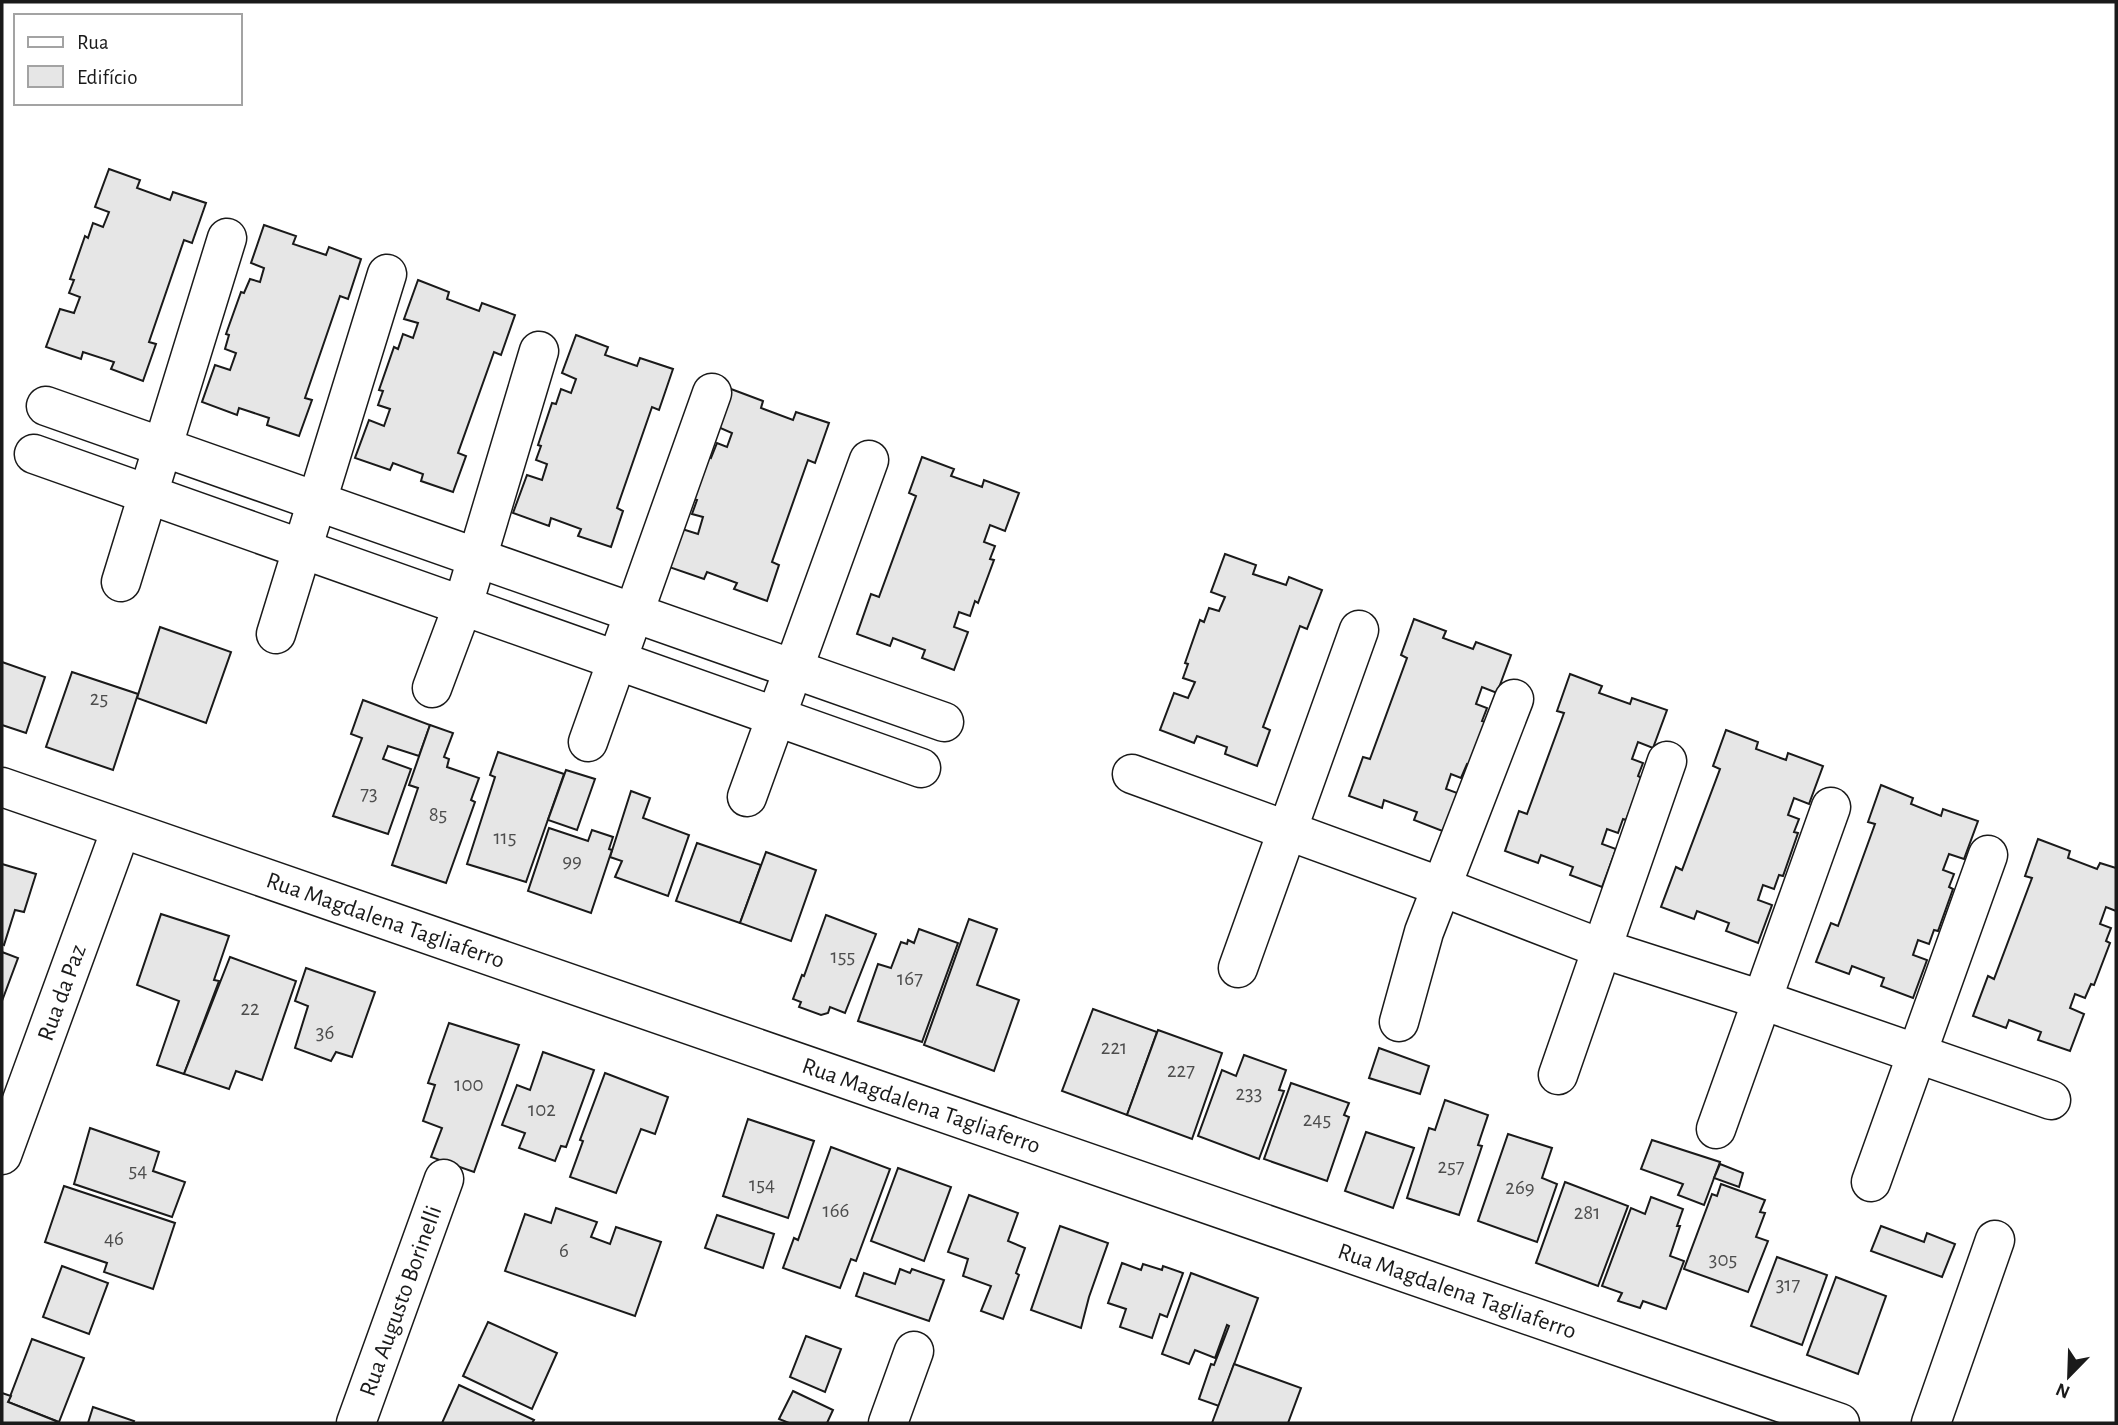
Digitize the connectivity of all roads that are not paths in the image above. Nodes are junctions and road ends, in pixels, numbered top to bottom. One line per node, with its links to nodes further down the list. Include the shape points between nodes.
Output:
1 (227, 238): 6 (street)
2 (387, 274): 10 (street)
3 (539, 351): 12 (street)
4 (712, 393): 15 (street)
5 (46, 406): 6 (street)
6 (161, 447): 9 (street); 10 (street)
7 (34, 454): 9 (street)
8 (869, 460): 19 (street)
9 (146, 494): 11 (street); 13 (street)
10 (317, 501): 11 (street); 12 (street)
11 (302, 549): 14 (street); 17 (street)
12 (477, 558): 14 (street); 15 (street)
13 (121, 582)
14 (463, 606): 18 (street); 20 (street)
15 (632, 613): 18 (street); 19 (street)
16 (1359, 630): 32 (street)
17 (276, 635)
18 (619, 661): 22 (street); 24 (street)
19 (794, 669): 22 (street); 23 (street)
20 (432, 688)
21 (1514, 699): 34 (street)
22 (776, 716): 26 (street); 29 (street)
23 (944, 722)
24 (588, 742)
25 (1667, 761): 35 (street)
26 (921, 768)
27 (1132, 774): 32 (street)
28 (2, 787): 31 (street, Rua Magdalena Tagliaferro)
29 (747, 797)
30 (1830, 807): 37 (street)
31 (121, 829): 43 (street, Rua da Paz); 50 (street, Rua Magdalena Tagliaferro)
32 (1287, 830): 34 (street); 36 (street)
33 (1988, 855): 39 (street)
34 (1442, 887): 35 (street); 38 (street)
35 (1600, 948): 37 (street); 40 (street)
36 (1238, 968)
37 (1762, 1000): 39 (street); 42 (street)
38 (1399, 1022)
39 (1916, 1055): 41 (street); 45 (street)
40 (1558, 1075)
41 (2051, 1100)
42 (1716, 1129)
43 (2, 1155)
44 (444, 1179): 48 (street, Rua Augusto Borinelli)
45 (1871, 1182)
46 (1996, 1240): 51 (street)
47 (914, 1351): 49 (street)
48 (356, 1423)
49 (888, 1423)
50 (1840, 1423)
51 (1931, 1423)

